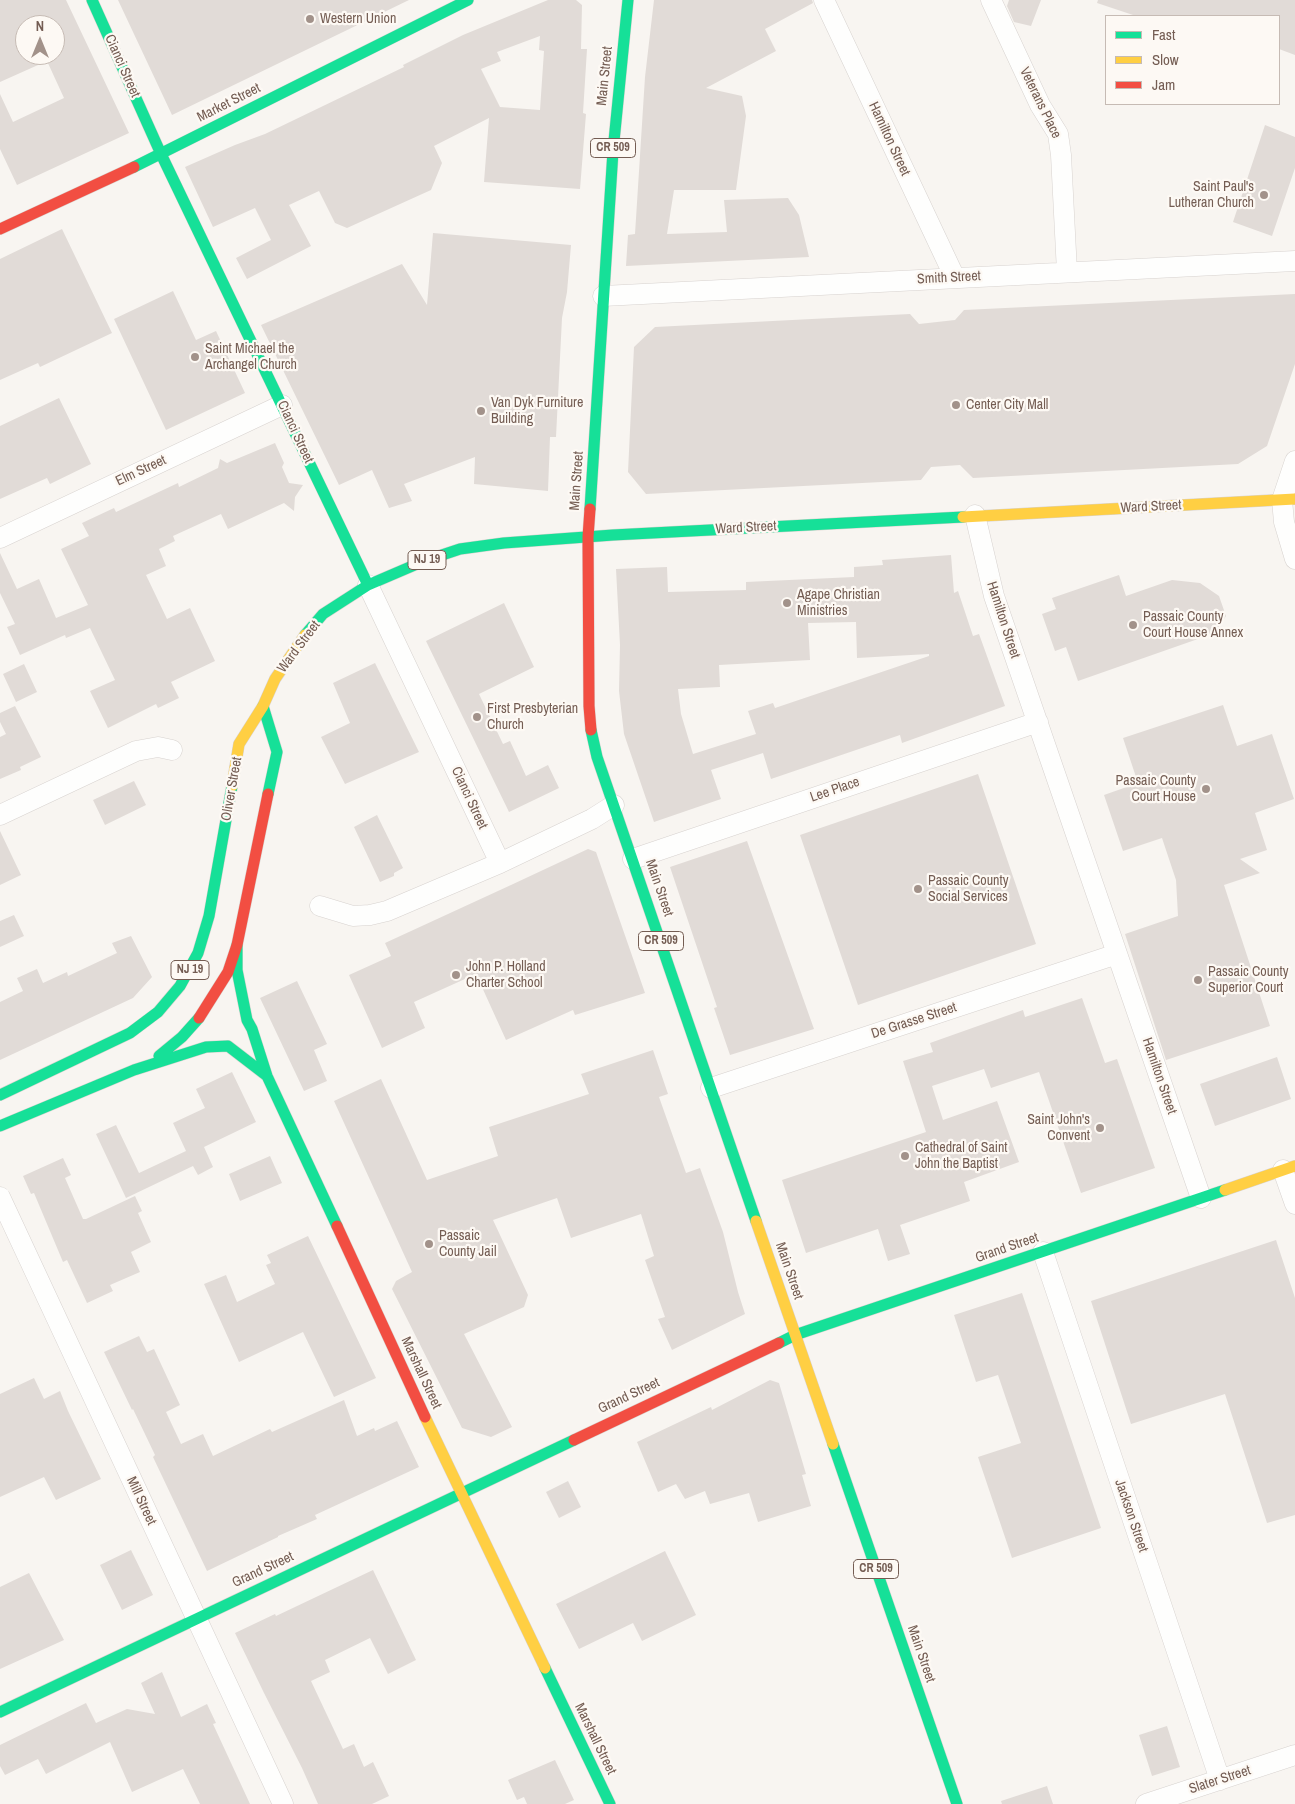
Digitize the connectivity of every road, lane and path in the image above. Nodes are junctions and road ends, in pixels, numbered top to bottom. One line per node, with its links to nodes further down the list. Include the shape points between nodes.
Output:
1 (92, 0): 6 (main road, Cianci Street)
2 (628, 0): 11 (main road, Main Street / CR 509)
3 (824, 0): 10 (street, Hamilton Street)
4 (991, 0): 9 (street, Veterans Place, via 1040,105 1058,134)
5 (462, 2): 6 (main road, Market Street)
6 (161, 154): 7 (main road, Market Street); 12 (main road, Cianci Street)
7 (0, 229)
8 (1295, 261): 9 (street, Smith Street)
9 (1066, 272): 10 (street, Smith Street)
10 (955, 278): 11 (street, Smith Street)
11 (603, 296): 16 (main road, Main Street / CR 509)
12 (282, 405): 17 (street, Elm Street); 19 (main road, Cianci Street)
13 (1295, 461): 14 (street)
14 (1288, 500): 15 (main road, Ward Street); 18 (street, via 1284,522)
15 (975, 515): 16 (main road, Ward Street); 21 (street, Hamilton Street, via 994,596)
16 (588, 536): 19 (main road, Ward Street / NJ 19, via 460,550 424,561); 23 (main road, Main Street / CR 509, via 590,721 597,757)
17 (0, 538)
18 (1295, 558)
19 (368, 585): 20 (main road, Ward Street / NJ 19, via 323,614 303,637 275,679); 26 (street, Cianci Street)
20 (263, 706): 28 (main road, NJ 19, via 277,752); 33 (main road, Oliver Street / NJ 19, via 240,744 209,916 198,953 180,986 158,1012 130,1033)
21 (1038, 722): 25 (street, Lee Place); 29 (street, Hamilton Street)
22 (172, 750): 24 (street, via 158,747 136,750)
23 (614, 806): 25 (main road, Main Street / CR 509); 26 (street, via 592,820)
24 (0, 815)
25 (633, 859): 32 (main road, Main Street / CR 509)
26 (500, 863): 27 (street, via 387,911 353,916)
27 (320, 906)
28 (237, 945): 30 (main road, NJ 19, via 228,972 199,1018 163,1054); 31 (main road, Marshall Street, via 240,990)
29 (1118, 954): 32 (street, De Grasse Street); 37 (street, Hamilton Street)
30 (134, 1070): 31 (main road, via 196,1049 228,1046); 34 (main road, NJ 19)
31 (267, 1076): 41 (main road, Marshall Street)
32 (711, 1088): 40 (main road, Main Street / CR 509)
33 (0, 1095)
34 (0, 1126)
35 (1289, 1168): 37 (main road, Grand Street); 38 (street)
36 (0, 1197): 42 (street, Mill Street)
37 (1201, 1198): 39 (main road, Grand Street)
38 (1295, 1204)
39 (1043, 1252): 40 (main road, Grand Street); 45 (street, Jackson Street)
40 (795, 1335): 41 (main road, Grand Street); 48 (main road, Main Street / CR 509)
41 (460, 1493): 42 (main road, Grand Street); 47 (main road, Marshall Street)
42 (196, 1619): 43 (main road, Grand Street); 46 (street, Mill Street)
43 (0, 1712)
44 (1295, 1755): 45 (street, Slater Street)
45 (1220, 1780): 49 (street, Slater Street)
46 (283, 1804)
47 (610, 1804)
48 (957, 1804)
49 (1146, 1804)

